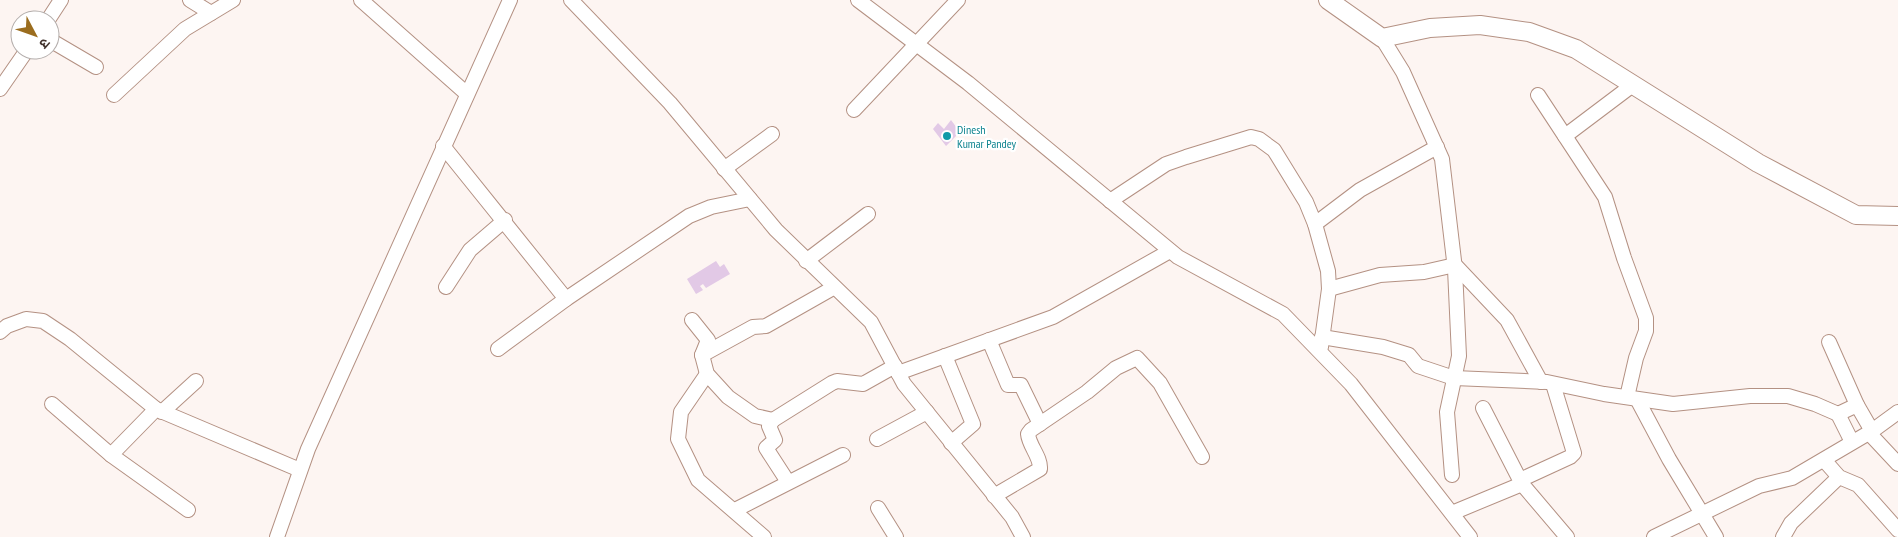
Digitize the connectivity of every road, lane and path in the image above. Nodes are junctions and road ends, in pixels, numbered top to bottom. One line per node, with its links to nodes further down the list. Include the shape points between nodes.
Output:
1 (190, 0): 9 (street)
2 (233, 0): 9 (street)
3 (361, 0): 17 (street)
4 (510, 0): 17 (street)
5 (571, 0): 25 (street, via 670,103)
6 (858, 0): 11 (street)
7 (958, 0): 11 (street)
8 (1328, 0): 10 (main road)
9 (211, 13): 18 (street, via 176,36)
10 (1382, 38): 15 (main road, via 1430,28 1480,24 1529,32 1576,49); 24 (street, via 1403,72)
11 (916, 44): 20 (street); 27 (street)
12 (60, 46): 14 (street)
13 (20, 60): 16 (street)
14 (96, 67)
15 (1634, 84): 22 (street); 29 (main road, via 1758,163 1856,215)
16 (0, 89)
17 (467, 94): 23 (street)
18 (114, 95)
19 (1538, 95): 22 (street)
20 (854, 110)
21 (772, 134): 25 (street)
22 (1565, 136): 53 (street, via 1608,204 1646,318)
23 (443, 146): 30 (street); 72 (street)
24 (1437, 147): 31 (street, via 1360,190); 34 (street, via 1442,159)
25 (724, 169): 26 (street)
26 (750, 199): 33 (street); 38 (street, via 711,207 690,216)
27 (1110, 201): 31 (street, via 1166,164 1251,137 1274,150 1306,202); 32 (street)
28 (868, 214): 33 (street)
29 (1898, 216)
30 (505, 220): 35 (street, via 470,250); 38 (street)
31 (1315, 224): 37 (street, via 1328,272)
32 (1170, 251): 42 (street, via 1053,317); 45 (street, via 1283,314)
33 (806, 261): 36 (street)
34 (1454, 265): 37 (street, via 1424,272 1380,275); 50 (street, via 1459,356); 52 (street, via 1507,320)
35 (446, 287)
36 (833, 288): 46 (street, via 766,326 753,327); 48 (street, via 871,322)
37 (1329, 289): 41 (street)
38 (566, 299): 44 (street)
39 (692, 320): 46 (street, via 708,340)
40 (0, 332): 57 (street, via 26,319 43,321)
41 (1322, 337): 45 (street); 50 (street, via 1383,347 1408,355 1418,366)
42 (989, 340): 47 (street); 62 (street, via 1008,385 1021,385)
43 (1829, 342): 55 (street)
44 (498, 349)
45 (1320, 352): 81 (street, via 1352,384)
46 (702, 355): 49 (street)
47 (944, 356): 48 (street); 66 (street, via 973,424)
48 (896, 370): 58 (street); 61 (street, via 863,384 832,383)
49 (707, 374): 61 (street, via 728,398 755,416); 80 (street, via 681,412 677,434 695,476)
50 (1454, 378): 52 (street); 73 (street, via 1447,412)
51 (196, 381): 57 (street)
52 (1547, 383): 53 (street); 76 (street, via 1574,453)
53 (1632, 398): 60 (street, via 1673,404 1750,396 1788,396); 82 (street)
54 (52, 404): 68 (street)
55 (1856, 405): 60 (street); 63 (street)
56 (1483, 408): 76 (street)
57 (159, 410): 68 (street); 72 (street)
58 (927, 412): 64 (street); 66 (street)
59 (1898, 412): 63 (street)
60 (1838, 414): 65 (street)
61 (773, 420): 75 (street, via 769,426 775,440 766,448)
62 (1040, 424): 69 (street, via 1116,368 1137,358 1160,382); 77 (street, via 1028,434 1040,469)
63 (1870, 432): 65 (street); 71 (street)
64 (877, 439)
65 (1852, 442): 70 (street)
66 (951, 443): 77 (street)
67 (843, 454): 75 (street)
68 (111, 455): 79 (street)
69 (1202, 457)
70 (1824, 460): 74 (street); 82 (street, via 1792,478 1760,486)
71 (1898, 464)
72 (300, 470): 84 (street)
73 (1452, 475)
74 (1839, 477): 83 (street, via 1858,485); 92 (street, via 1791,523)
75 (788, 482): 80 (street)
76 (1521, 482): 81 (street); 89 (street)
77 (994, 496): 87 (street)
78 (878, 508): 86 (street)
79 (188, 510)
80 (734, 510): 85 (street)
81 (1452, 513): 88 (street)
82 (1701, 513): 90 (street); 91 (street)
83 (1898, 530)
84 (277, 537)
85 (764, 537)
86 (896, 537)
87 (1023, 537)
88 (1470, 537)
89 (1567, 537)
90 (1654, 537)
91 (1716, 537)
92 (1783, 537)

